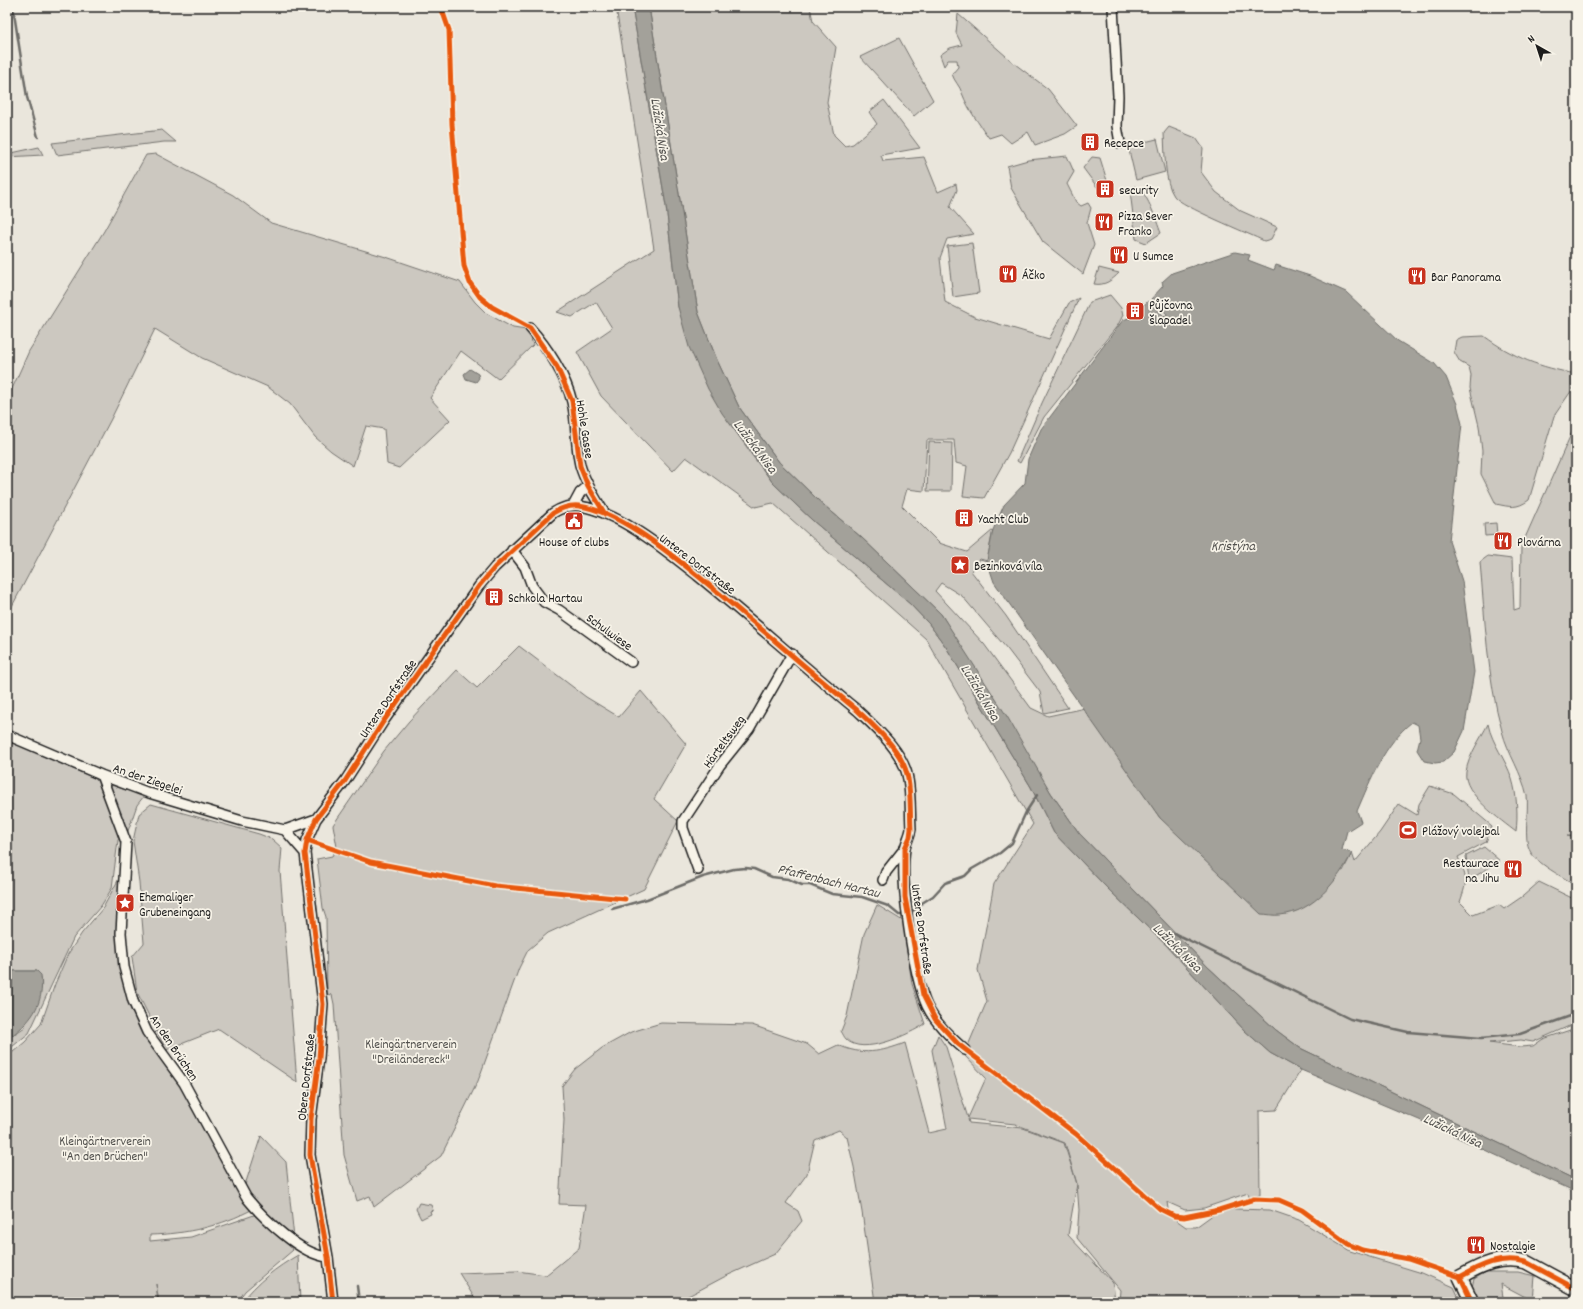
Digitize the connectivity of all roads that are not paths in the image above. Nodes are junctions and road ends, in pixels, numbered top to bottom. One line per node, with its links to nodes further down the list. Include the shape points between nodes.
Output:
1 (1113, 7): 2 (street, via 1118,96 1117,126)
2 (1120, 143)
3 (530, 328): 4 (street, Hohle Gasse, via 557,367 572,401 580,466)
4 (588, 486): 5 (street, via 580,493); 6 (street, Hohle Gasse)
5 (573, 506): 6 (street, Untere Dorfstraße); 7 (street, Untere Dorfstraße, via 565,506 553,513)
6 (605, 514): 8 (street, Untere Dorfstraße, via 667,551)
7 (512, 550): 9 (street, Schulwiese, via 525,567 532,586 544,602); 12 (street, Untere Dorfstraße, via 479,586)
8 (792, 654): 14 (street, Untere Dorfstraße, via 868,720 900,757 907,773 909,787 911,829); 16 (street, Härteltsweg, via 749,729 720,765 683,821 683,828)
9 (631, 662)
10 (7, 735): 11 (street, An der Ziegelei)
11 (101, 775): 13 (street, An der Ziegelei, via 149,793 242,821); 19 (street, An den Brüchen, via 126,842 121,933 124,968 139,1016 147,1032 184,1083 251,1203 302,1249)
12 (316, 820): 13 (street, An der Ziegelei); 15 (street, via 307,840)
13 (285, 830): 15 (street)
14 (905, 848): 17 (street); 18 (street, Untere Dorfstraße, via 905,898 923,995 935,1019)
15 (305, 853): 19 (street, Obere Dorfstraße, via 323,1004 311,1118 310,1155)
16 (698, 870)
17 (882, 880)
18 (965, 1050)
19 (328, 1256): 21 (street, Obere Dorfstraße)
20 (1576, 1289): 22 (street, via 1526,1262 1493,1261 1482,1264 1460,1277)
21 (333, 1302)
22 (1472, 1302)

